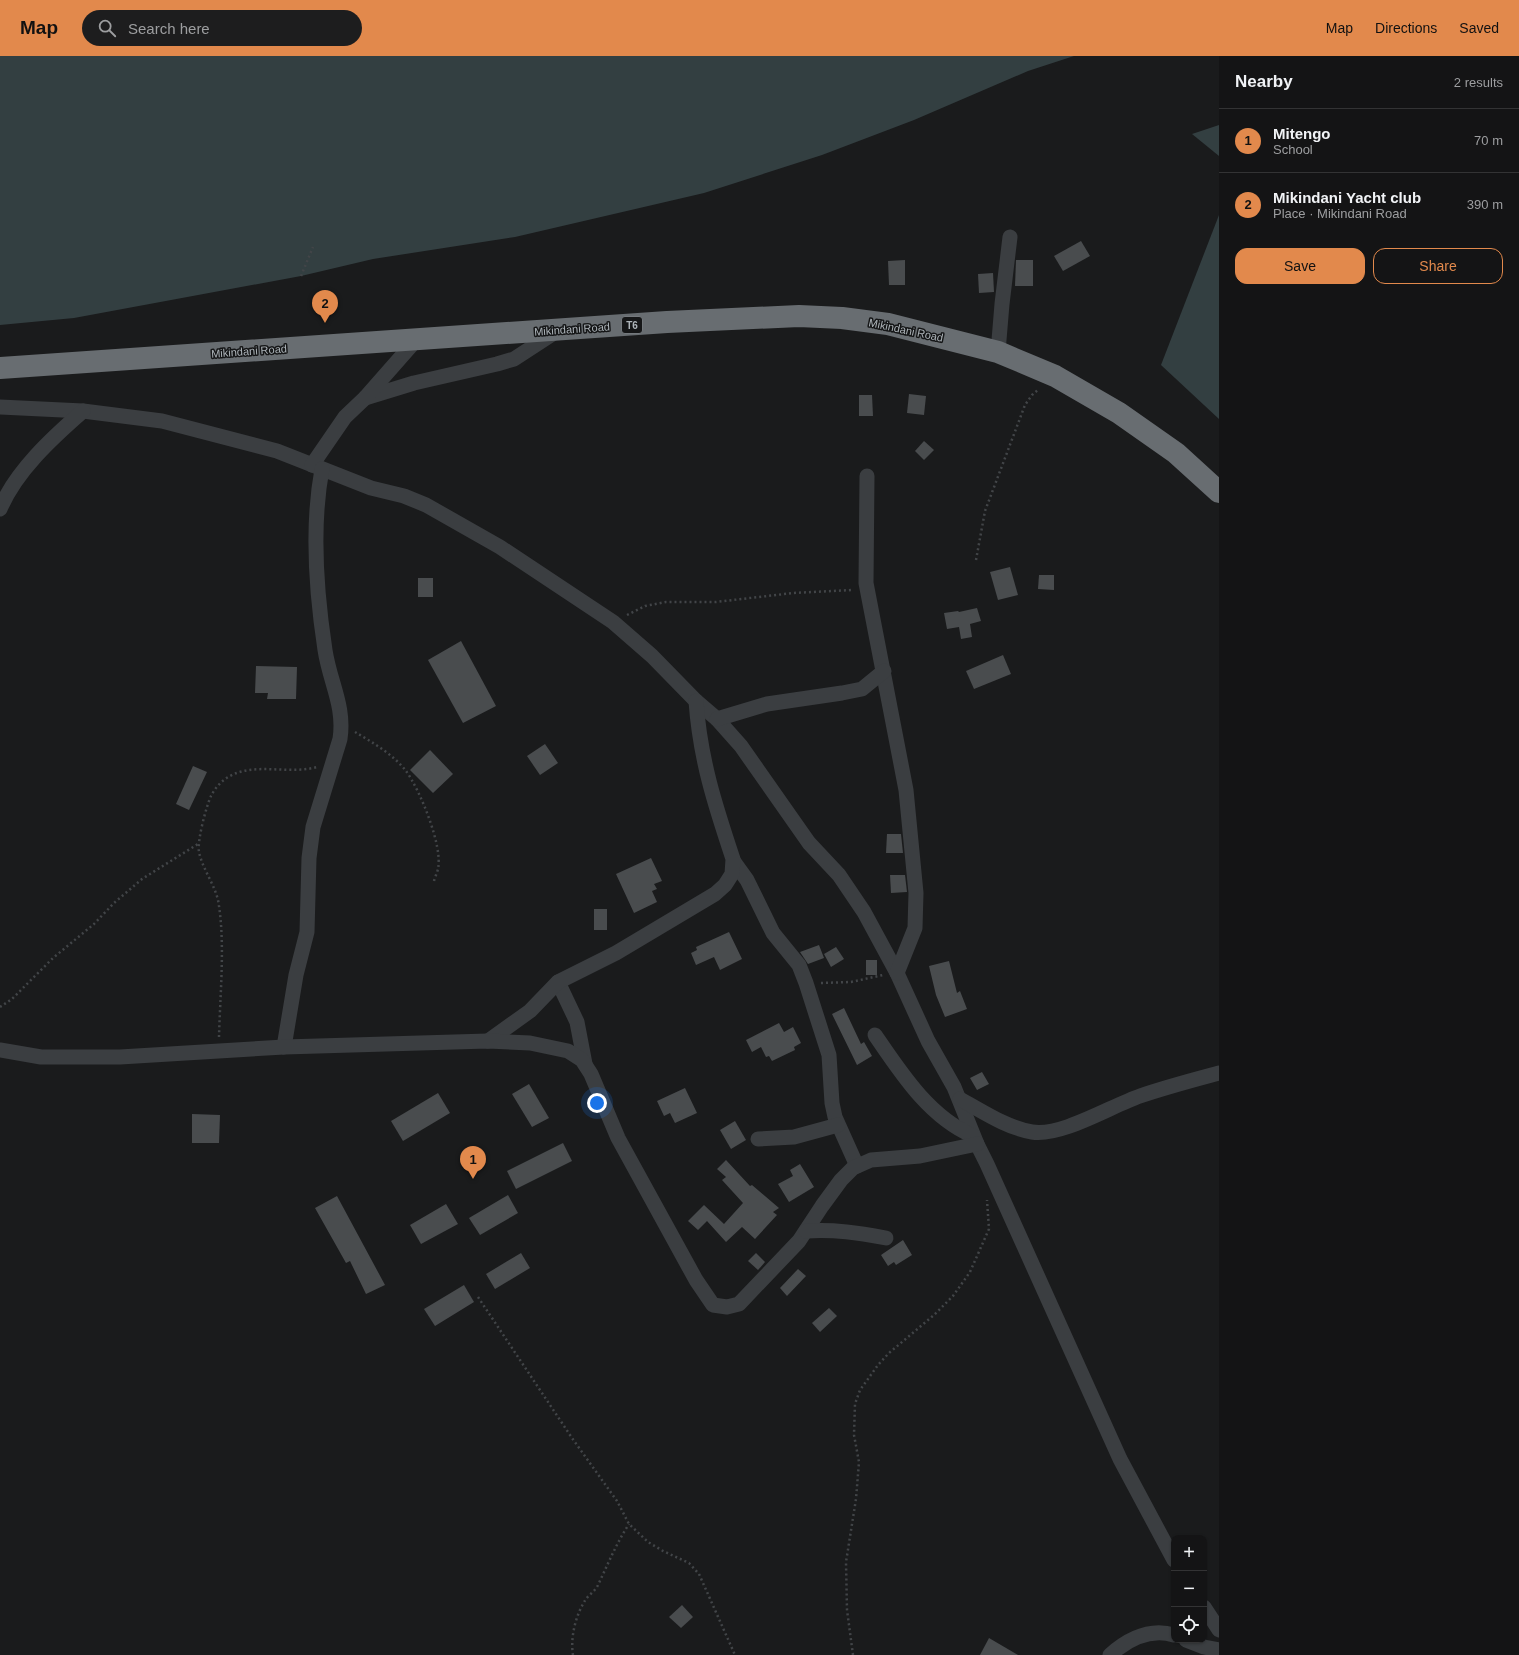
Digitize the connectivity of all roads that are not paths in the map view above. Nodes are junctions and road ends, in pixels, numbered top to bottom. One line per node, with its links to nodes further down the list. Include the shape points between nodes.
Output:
1 (1010, 237): 4 (street)
2 (558, 330): 3 (highway, Mikindani Road / T6); 4 (highway, Mikindani Road / T6, via 799,316 842,318 888,324); 6 (street, via 514,358 497,364 414,383)
3 (416, 340): 5 (highway, Mikindani Road / T6); 6 (street)
4 (998, 352): 11 (highway, Mikindani Road / T6, via 1056,376 1119,413 1176,453)
5 (0, 368)
6 (365, 398): 9 (street, via 345,417)
7 (0, 407): 8 (street)
8 (83, 411): 9 (street, via 169,422 277,451); 12 (street, via 34,457)
9 (317, 467): 14 (street, via 432,508 500,547 613,622 652,656); 21 (street, via 315,527 318,588 329,673 342,713 342,725 313,827 309,858 307,932 296,976)
10 (867, 476): 13 (street, via 867,590)
11 (1219, 492)
12 (0, 509)
13 (884, 671): 15 (street, via 862,689 767,704); 17 (street, via 906,790 916,893 915,928)
14 (696, 701): 15 (street); 16 (street, via 698,729 711,794)
15 (717, 719): 17 (street, via 740,746 809,843 839,875 864,912)
16 (734, 862): 18 (street, via 729,879 715,894 616,953); 26 (street, via 747,880 773,933 799,965 829,1055 832,1103)
17 (897, 973): 25 (street, via 928,1041)
18 (558, 982): 20 (street, via 530,1011); 23 (street, via 577,1022)
19 (875, 1035): 28 (street, via 918,1094 949,1123)
20 (488, 1041): 21 (street); 23 (street, via 516,1041 551,1046 568,1051)
21 (284, 1047): 22 (street, via 135,1057 69,1058 28,1056)
22 (0, 1050)
23 (585, 1064): 30 (street, via 622,1145 696,1280 713,1305 727,1307 739,1304)
24 (1219, 1073): 25 (street, via 1142,1095 1070,1126 1044,1132 1018,1128)
25 (960, 1099): 28 (street)
26 (838, 1125): 27 (street, via 794,1137); 29 (street)
27 (758, 1139)
28 (975, 1140): 29 (street, via 920,1156 871,1160); 32 (street, via 1120,1459)
29 (857, 1166): 30 (street, via 841,1180)
30 (806, 1231): 31 (street, via 848,1231)
31 (886, 1238)
32 (1171, 1554)
33 (1207, 1612): 34 (street)
34 (1219, 1630)
35 (1171, 1633): 38 (street, via 1149,1633 1126,1642)
36 (1194, 1643): 37 (street)
37 (1219, 1650)
38 (1110, 1655)

